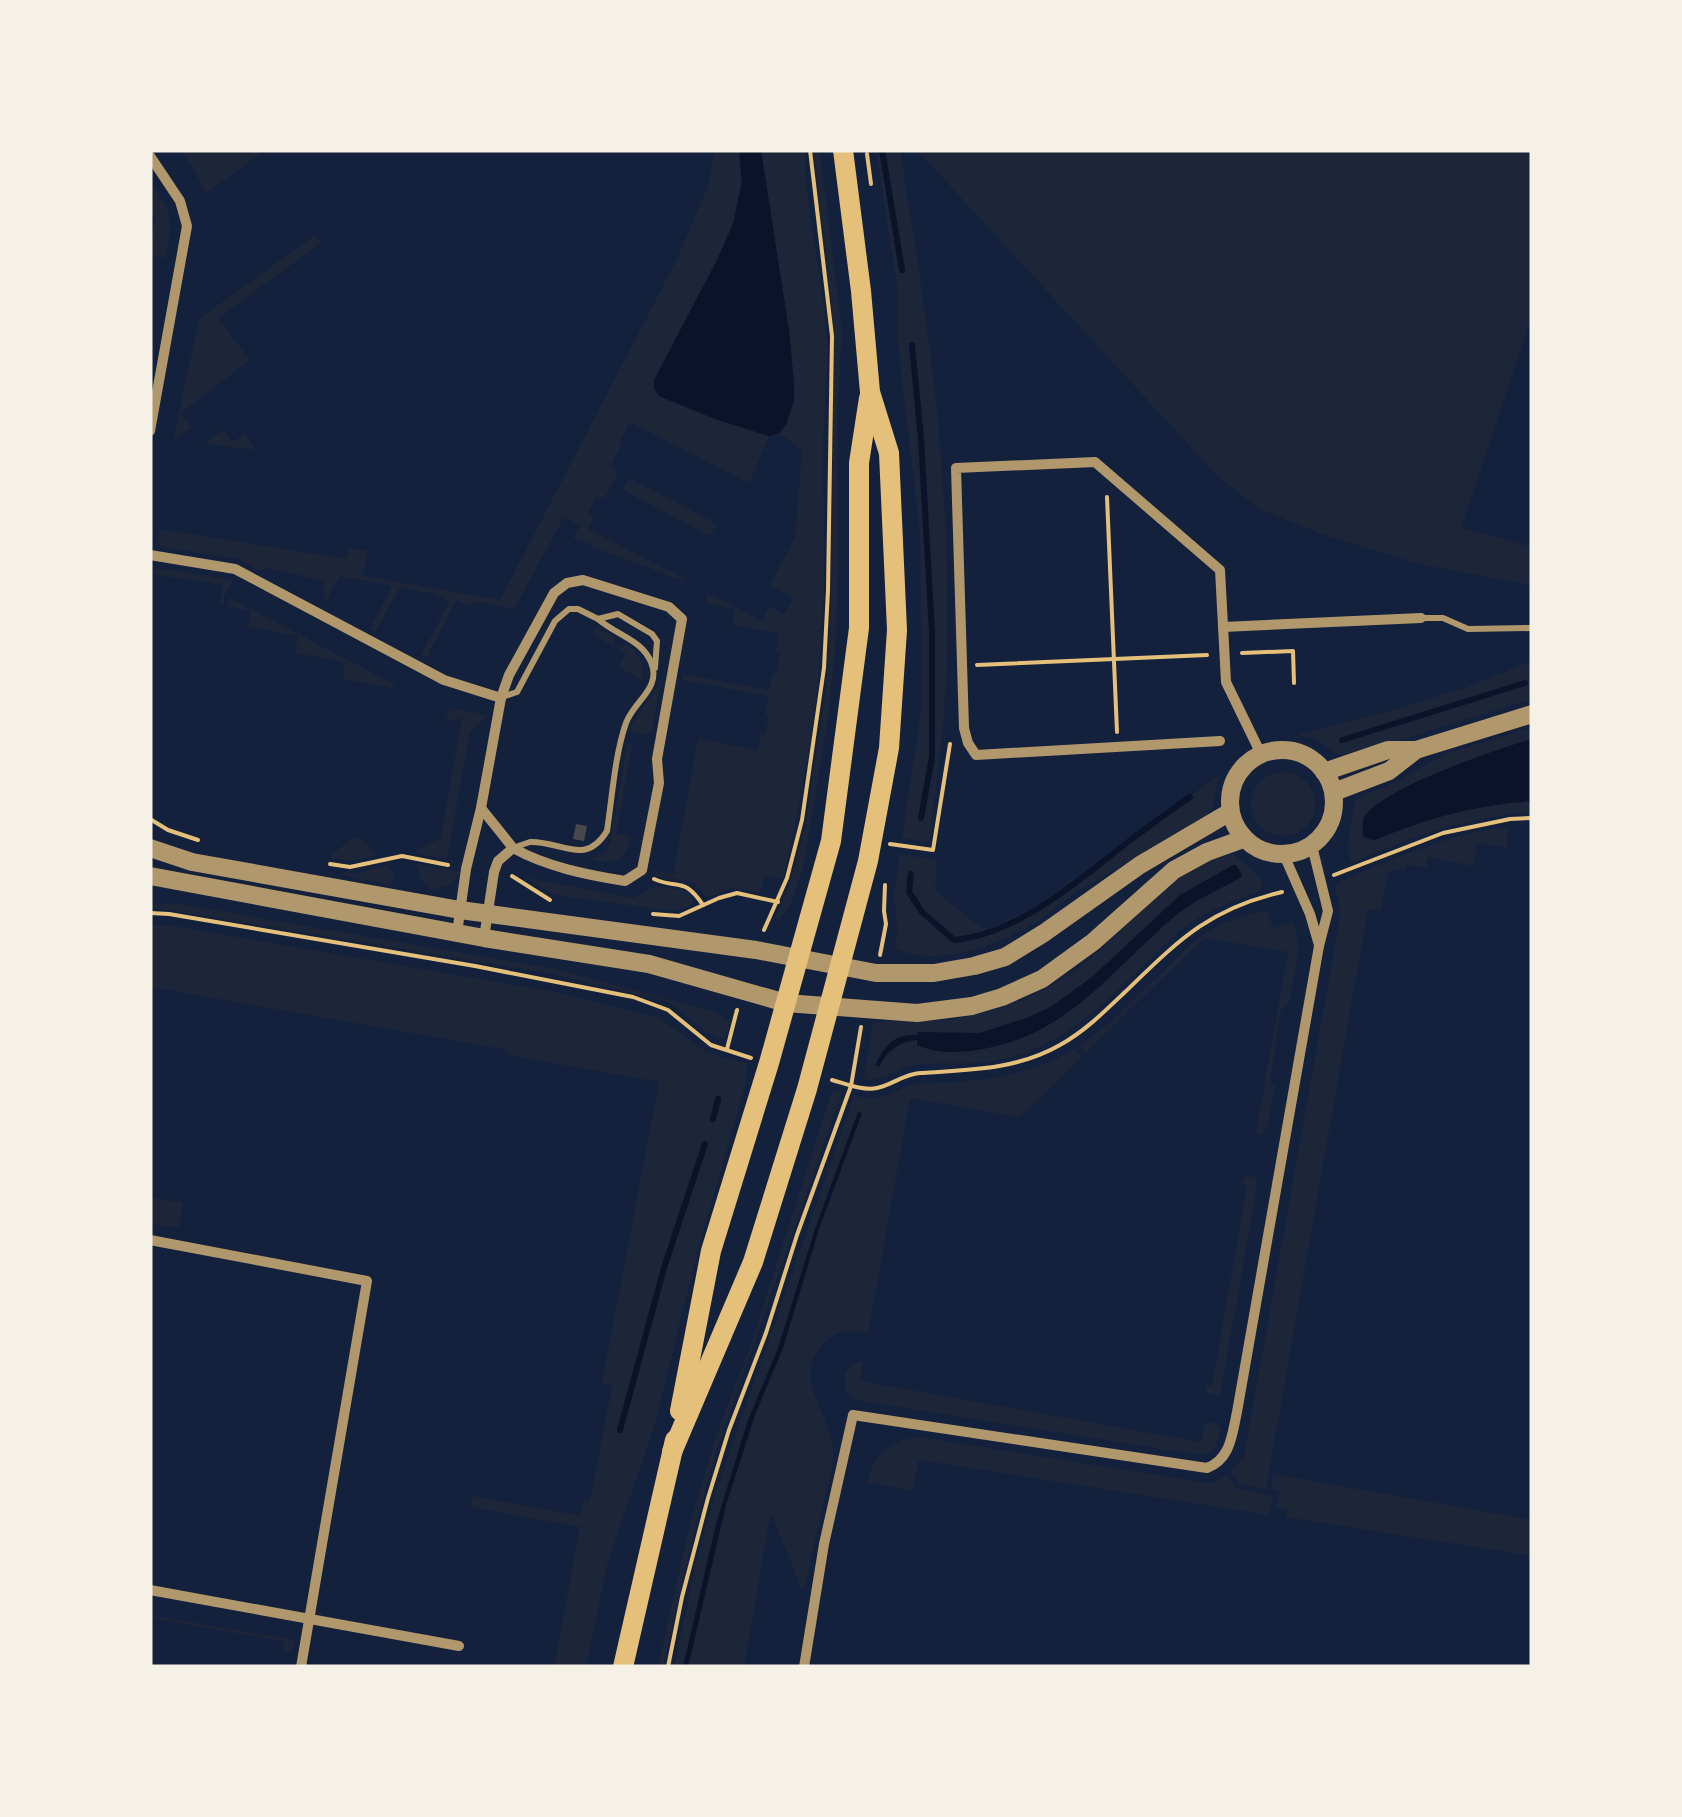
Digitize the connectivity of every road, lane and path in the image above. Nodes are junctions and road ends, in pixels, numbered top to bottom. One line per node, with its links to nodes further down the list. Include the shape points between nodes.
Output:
1 (810, 150): 40 (path, via 832,336 828,590 815,740 802,820)
2 (844, 150): 4 (main road)
3 (150, 156): 5 (street, via 186,216)
4 (870, 392): 48 (main road, via 859,463 859,628 831,841); 49 (main road, via 889,454 897,630 889,748)
5 (150, 431)
6 (1115, 479): 10 (street, via 1220,570); 13 (path, via 1107,491); 14 (street, via 1095,462 956,468)
7 (150, 555): 17 (street, via 234,568 444,680)
8 (1421, 618): 10 (street); 11 (lane, via 1443,618 1468,630)
9 (598, 620): 15 (lane, via 637,643); 15 (lane, via 618,614 652,634); 17 (lane, via 578,610 563,612 517,692)
10 (1223, 627): 12 (street)
11 (1532, 628)
12 (1225, 654): 13 (path); 16 (path, via 1293,651); 23 (street, via 1226,682)
13 (1114, 659): 14 (path); 21 (path)
14 (962, 666): 19 (street)
15 (655, 674): 32 (lane, via 626,722 607,830 597,844 580,851 529,842)
16 (1294, 684)
17 (501, 698): 26 (street); 35 (street, via 554,593 567,583 584,580 669,607 682,619)
18 (1532, 714): 22 (street)
19 (964, 728): 21 (street, via 976,754); 33 (path, via 952,733 933,850 890,844)
20 (1220, 741): 21 (street)
21 (1117, 747)
22 (1416, 750): 24 (street, via 1388,750); 25 (street, via 1389,771)
23 (1261, 754): 24 (street, via 1294,751); 27 (street, via 1233,783)
24 (1324, 772): 25 (street)
25 (1334, 792): 30 (street, via 1331,822)
26 (480, 808): 32 (street); 42 (street)
27 (1230, 812): 29 (street); 50 (street, via 1005,957 934,973)
28 (1532, 818): 37 (path, via 1444,833)
29 (1243, 839): 34 (street); 53 (street, via 1174,870 1042,979 972,1006)
30 (1312, 846): 34 (street); 37 (street)
31 (150, 848): 42 (street, via 192,862)
32 (513, 848): 35 (street, via 625,881); 44 (street, via 498,861)
33 (889, 855)
34 (1284, 855): 39 (street)
35 (642, 870): 41 (path, via 657,882 684,884)
36 (150, 876): 45 (street)
37 (1322, 879): 47 (street, via 1328,911)
38 (886, 883): 50 (path)
39 (1297, 888): 47 (street); 56 (path, via 1205,921 1091,1025 1039,1056 982,1070 914,1074 878,1088)
40 (778, 902)
41 (703, 905)
42 (460, 910): 44 (street); 45 (street)
43 (150, 913): 54 (path, via 633,996 668,1010 711,1045)
44 (487, 914): 46 (street); 48 (street)
45 (457, 932): 46 (street)
46 (484, 938): 51 (street, via 649,964)
47 (1319, 946): 65 (street, via 1237,1412 1222,1460 1207,1468 853,1415)
48 (799, 958): 49 (street); 51 (main road)
49 (839, 967): 50 (street); 52 (main road)
50 (876, 973)
51 (786, 1004): 52 (street); 54 (main road)
52 (829, 1007): 53 (street); 55 (main road)
53 (865, 1010): 56 (path)
54 (769, 1063): 58 (main road, via 711,1251)
55 (811, 1074): 56 (path); 58 (main road, via 753,1262)
56 (851, 1086): 64 (path, via 729,1430)
57 (150, 1240): 60 (street, via 366,1281)
58 (672, 1452): 63 (main road)
59 (150, 1590): 60 (street)
60 (311, 1618): 61 (street); 62 (street)
61 (459, 1646)
62 (302, 1665)
63 (623, 1667)
64 (668, 1667)
65 (804, 1667)

